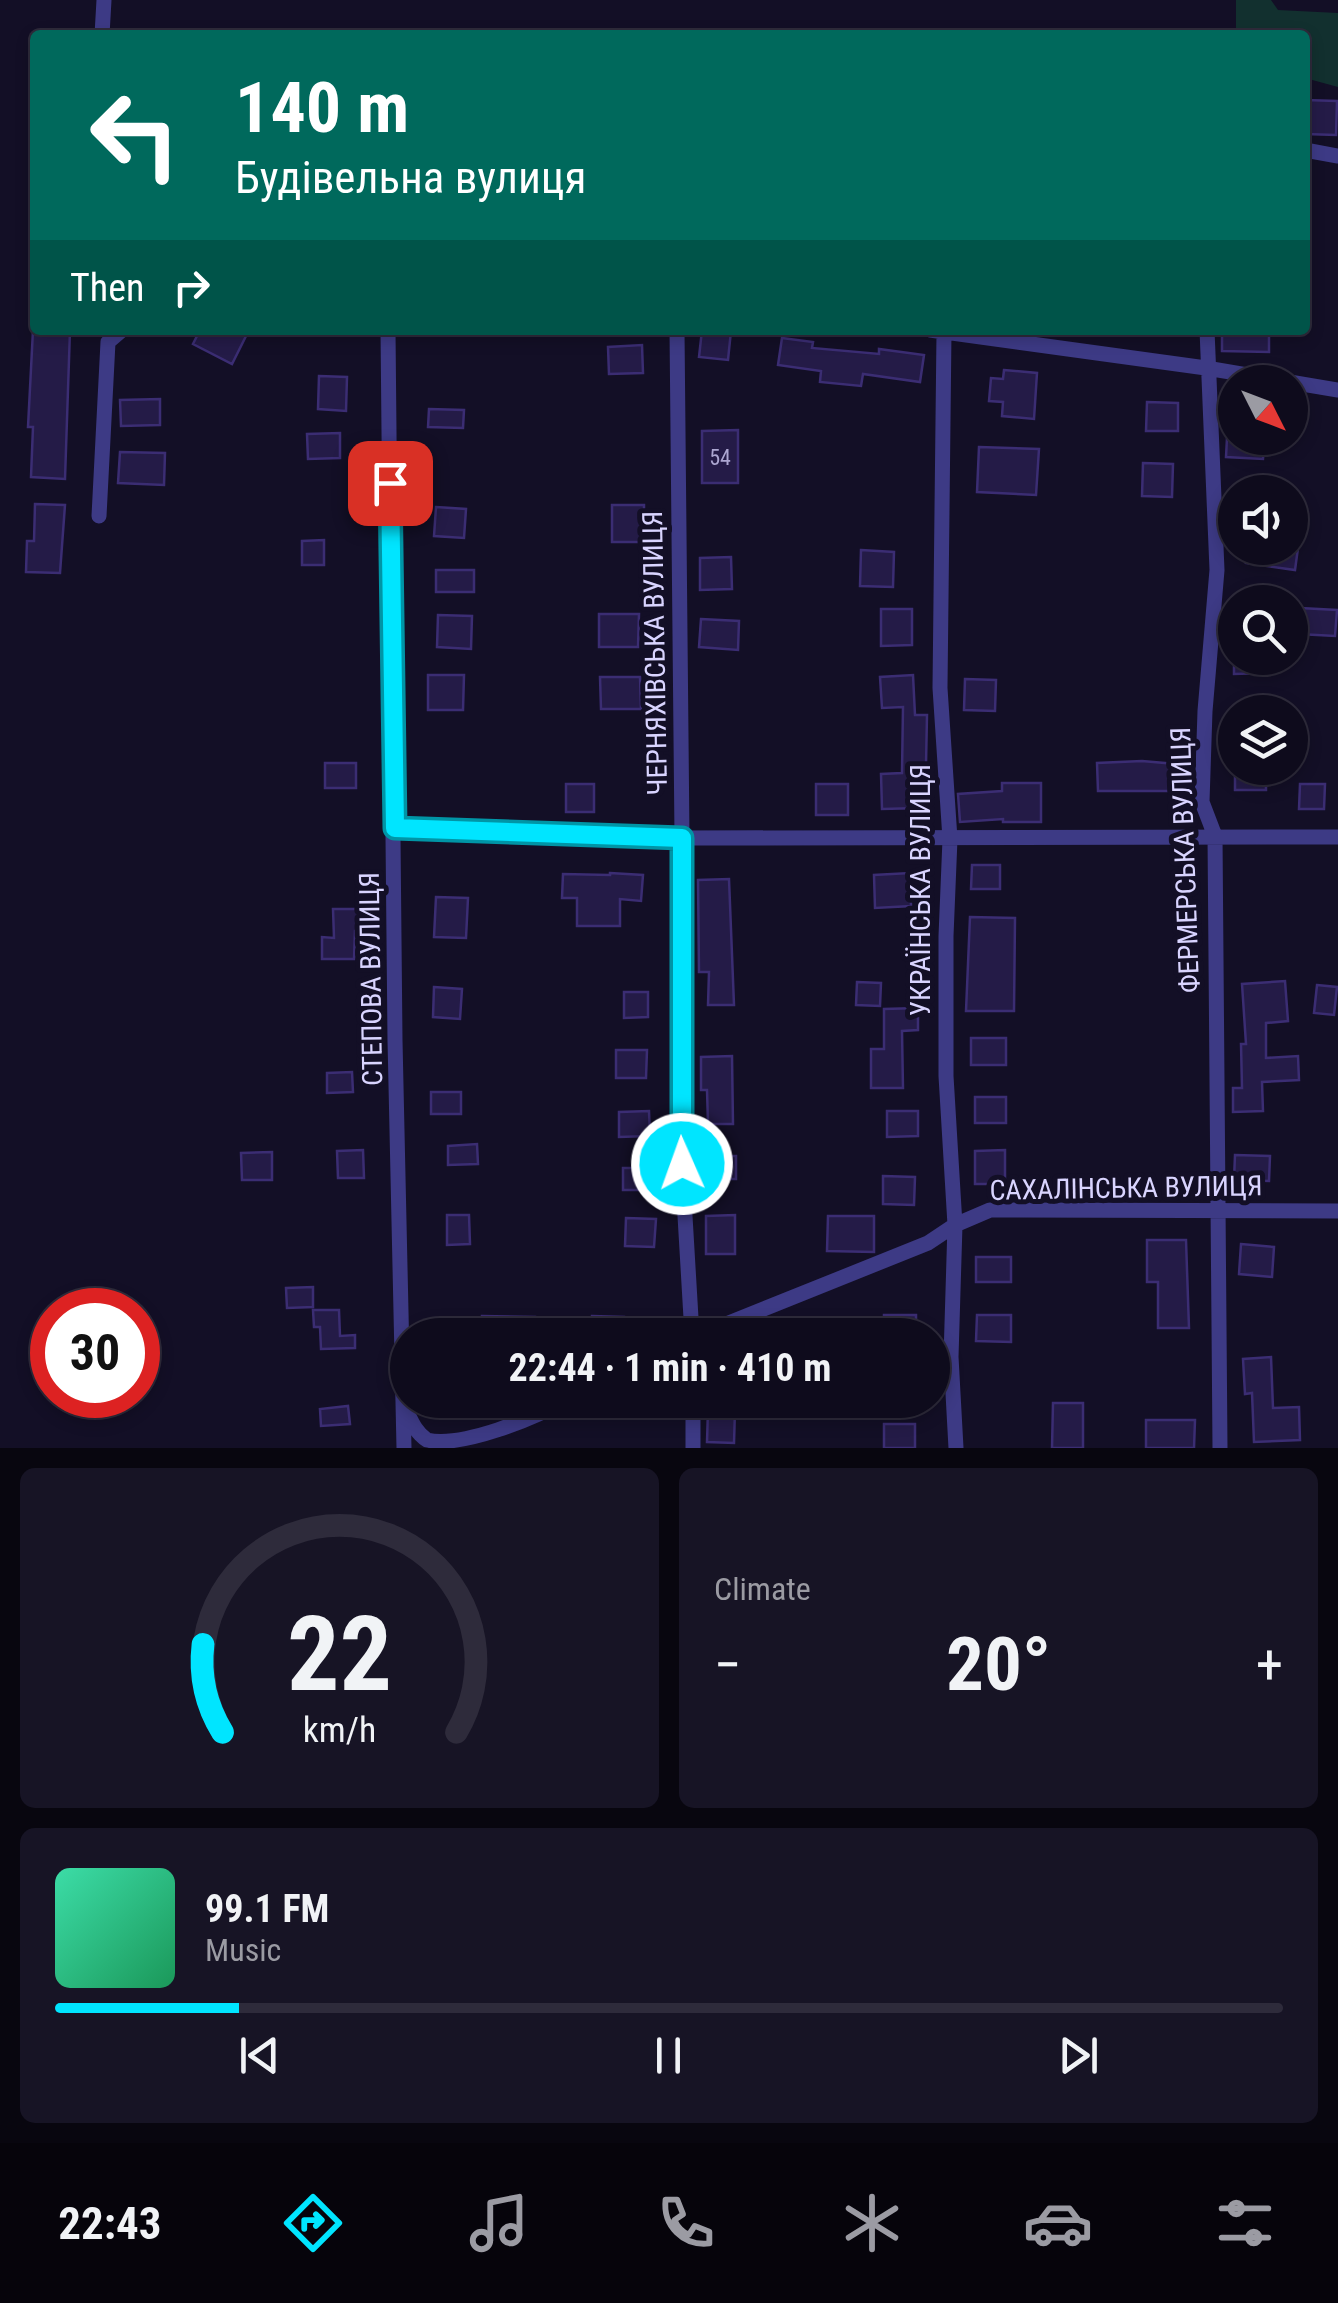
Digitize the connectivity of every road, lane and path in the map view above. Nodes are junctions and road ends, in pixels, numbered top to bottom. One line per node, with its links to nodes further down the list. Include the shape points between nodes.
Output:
1 (104, 0): 2 (street)
2 (102, 30)
3 (1310, 151): 4 (street)
4 (1338, 156)
5 (116, 335): 13 (street, via 108,342)
6 (388, 335): 14 (street, СТЕПОВА ВУЛИЦЯ)
7 (677, 335): 17 (street, ЧЕРНЯХІВСЬКА ВУЛИЦЯ)
8 (937, 335): 18 (street, УКРАЇНСЬКА ВУЛИЦЯ, via 940,688)
9 (966, 335): 11 (street)
10 (1207, 335): 11 (street, ФЕРМЕРСЬКА ВУЛИЦЯ)
11 (1206, 368): 12 (street); 15 (street, ФЕРМЕРСЬКА ВУЛИЦЯ, via 1217,570 1202,802)
12 (1338, 390)
13 (99, 516)
14 (395, 828): 17 (street); 22 (street, СТЕПОВА ВУЛИЦЯ)
15 (1215, 836): 16 (street); 18 (street); 19 (street, ФЕРМЕРСЬКА ВУЛИЦЯ)
16 (1338, 837)
17 (682, 838): 18 (street); 23 (street, ЧЕРНЯХІВСЬКА ВУЛИЦЯ, via 680,1130)
18 (950, 840): 21 (street, УКРАЇНСЬКА ВУЛИЦЯ, via 946,1076)
19 (1218, 1208): 20 (street, САХАЛІНСЬКА ВУЛИЦЯ); 21 (street, САХАЛІНСЬКА ВУЛИЦЯ, via 990,1210); 32 (street, ФЕРМЕРСЬКА ВУЛИЦЯ)
20 (1338, 1212)
21 (955, 1225): 24 (street, САХАЛІНСЬКА ВУЛИЦЯ, via 928,1243); 31 (street, УКРАЇНСЬКА ВУЛИЦЯ)
22 (401, 1318)
23 (695, 1318)
24 (739, 1318)
25 (403, 1418): 29 (street, СТЕПОВА ВУЛИЦЯ)
26 (410, 1418): 27 (street, via 431,1444 453,1447 480,1443)
27 (534, 1418)
28 (693, 1418): 30 (street)
29 (404, 1448)
30 (693, 1448)
31 (956, 1448)
32 (1220, 1448)

